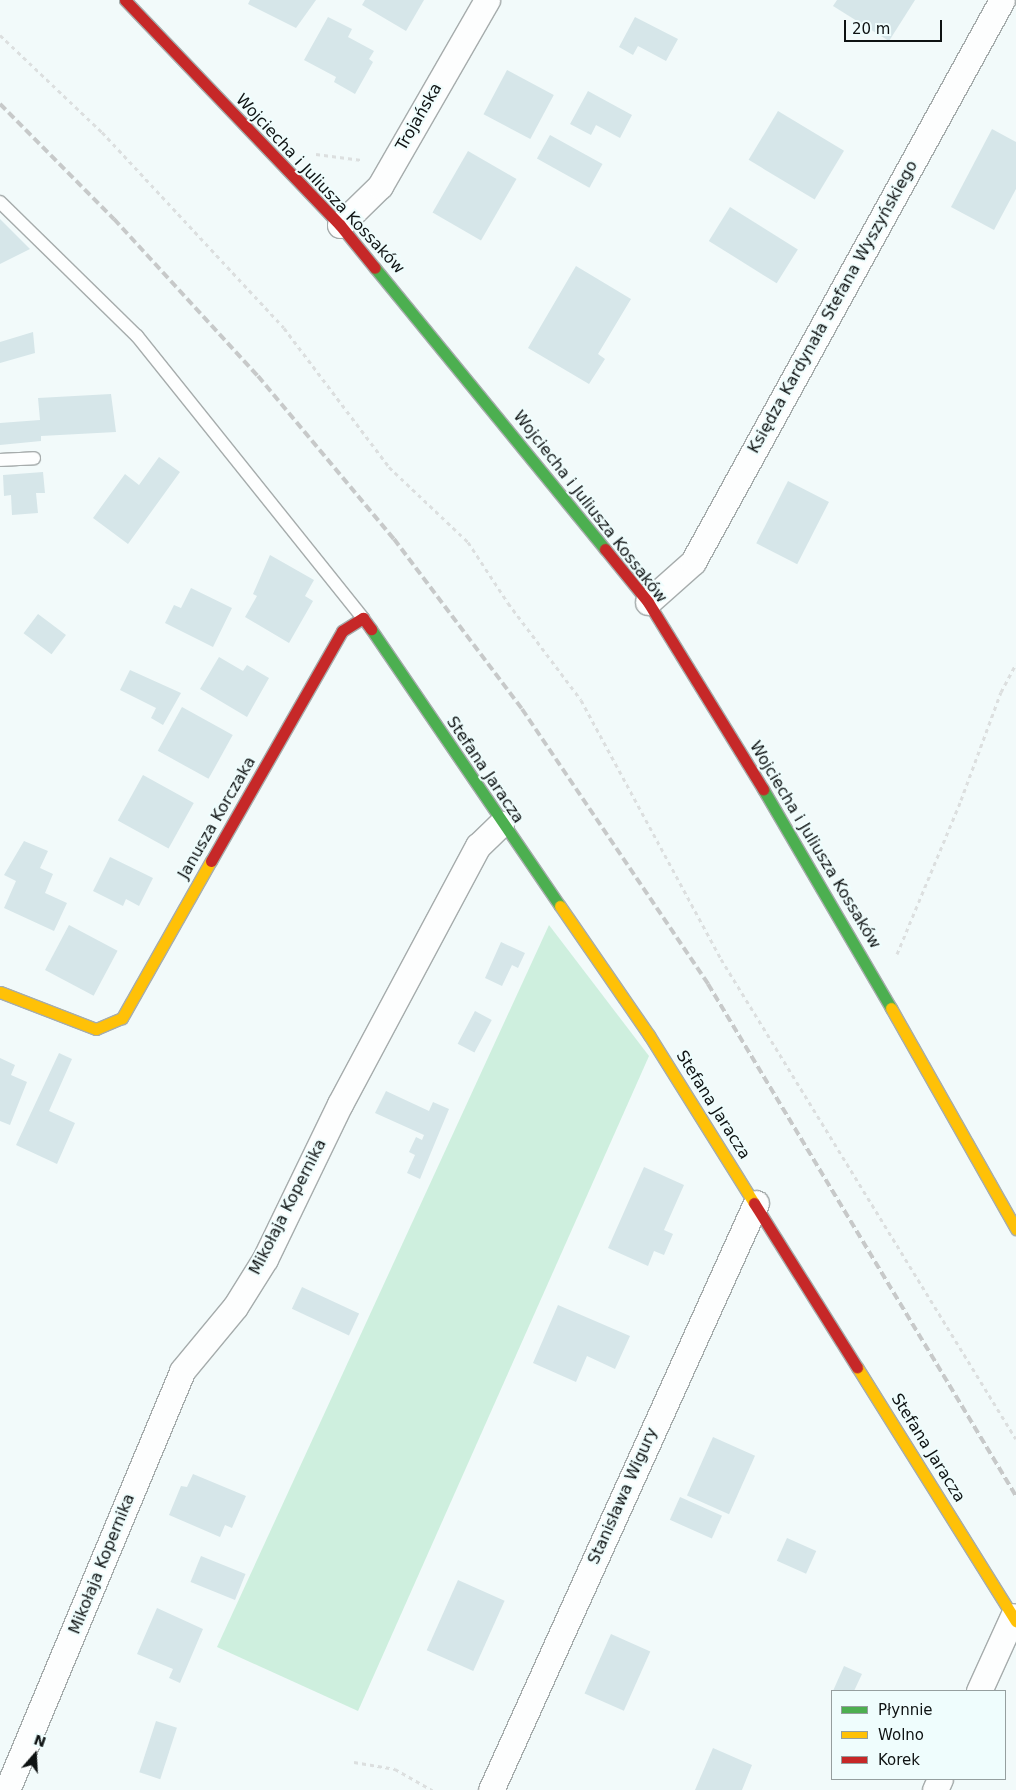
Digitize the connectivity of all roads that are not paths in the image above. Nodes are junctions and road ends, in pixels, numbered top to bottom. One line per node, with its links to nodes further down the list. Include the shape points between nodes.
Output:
1 (125, 0): 5 (street, Wojciecha i Juliusza Kossaków)
2 (486, 0): 5 (street, Trojańska, via 380,186)
3 (1002, 0): 8 (street, Księdza Kardynała Stefana Wyszyńskiego, via 693,562)
4 (0, 202): 9 (lane, via 138,336)
5 (340, 224): 8 (street, Wojciecha i Juliusza Kossaków)
6 (34, 458): 7 (lane)
7 (0, 460)
8 (648, 602): 13 (street, Wojciecha i Juliusza Kossaków, via 829,897)
9 (363, 618): 10 (street, Stefana Jaracza); 11 (street, Janusza Korczaka, via 342,631 122,1018 96,1029)
10 (501, 824): 12 (street, Stefana Jaracza, via 649,1035); 16 (street, Mikołaja Kopernika, via 478,846 340,1104 265,1259 235,1307 182,1371)
11 (0, 992)
12 (756, 1203): 14 (street, Stefana Jaracza); 17 (street, Stanisława Wigury)
13 (1016, 1229)
14 (1014, 1619): 15 (street)
15 (979, 1690)
16 (7, 1790)
17 (491, 1790)

